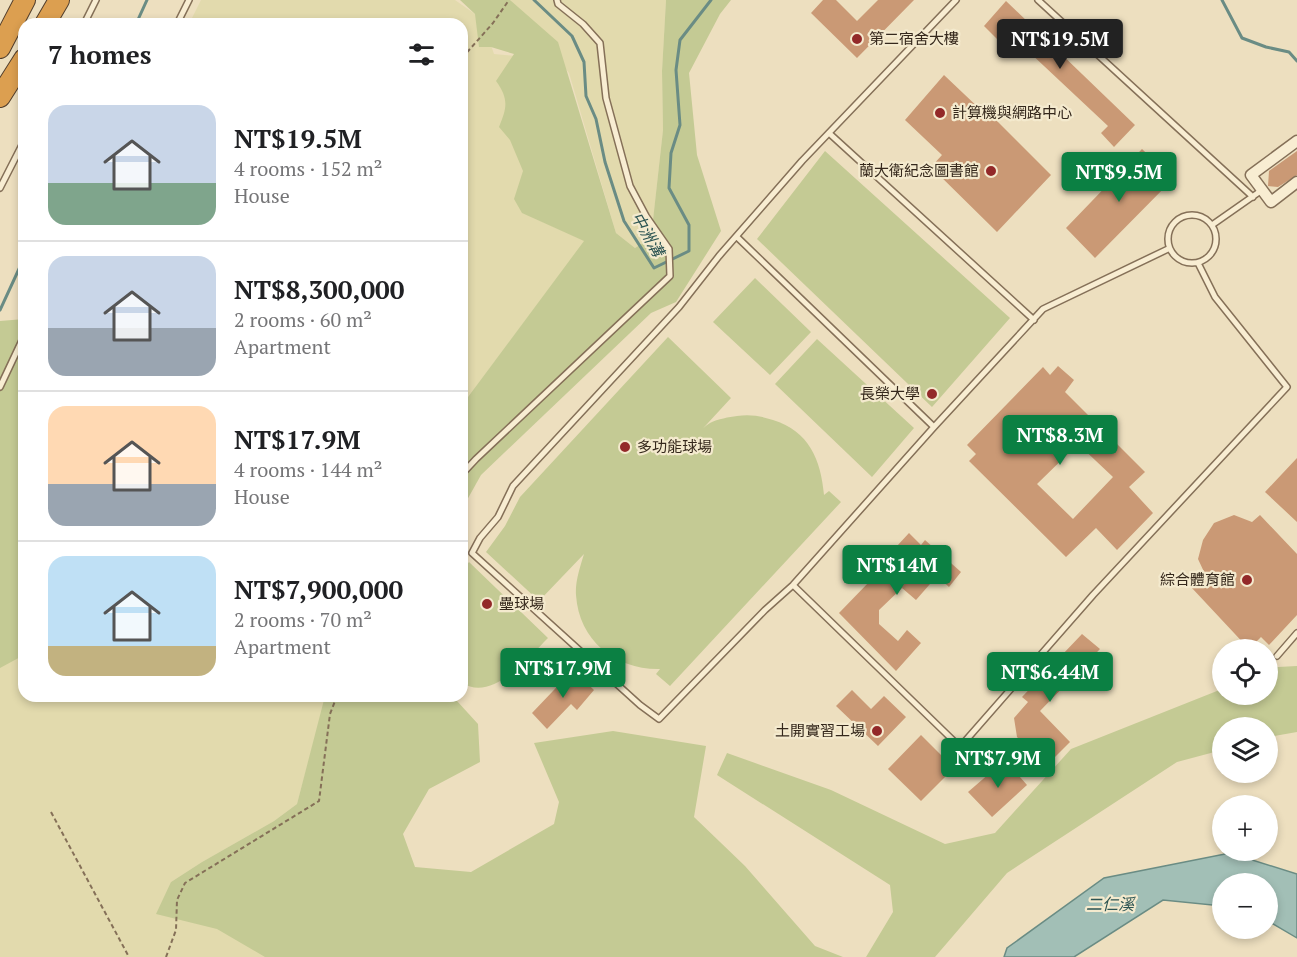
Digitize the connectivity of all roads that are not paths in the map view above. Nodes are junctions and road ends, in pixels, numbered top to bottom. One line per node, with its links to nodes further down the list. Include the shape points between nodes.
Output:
1 (25, 0): 11 (highway)
2 (59, 0): 8 (highway)
3 (96, 0): 9 (lane)
4 (189, 0): 10 (lane)
5 (557, 0): 28 (lane, via 600,43 606,98 630,186 669,249 670,276)
6 (956, 0): 14 (lane)
7 (1038, 0): 19 (lane)
8 (48, 18)
9 (87, 18)
10 (180, 18)
11 (0, 48)
12 (18, 68): 13 (highway)
13 (0, 97)
14 (830, 134): 21 (lane); 24 (lane)
15 (1297, 141): 19 (street, via 1251,175)
16 (18, 153): 18 (lane)
17 (1297, 182): 19 (street, via 1271,202)
18 (0, 188)
19 (1258, 193): 20 (lane)
20 (1212, 225): 22 (lane, via 1195,215 1177,219 1171,226); 23 (lane, via 1216,233 1213,252)
21 (737, 237): 27 (lane); 29 (lane, via 672,315 513,486 498,517 472,553 659,719)
22 (1168, 249): 23 (lane, via 1180,261); 24 (lane, via 1043,309)
23 (1198, 263): 29 (lane, via 1215,297 1287,387 1093,595 960,747)
24 (1034, 320): 27 (lane)
25 (18, 349): 26 (lane)
26 (0, 387)
27 (934, 427): 29 (lane)
28 (468, 468)
29 (793, 585)
30 (1297, 633): 31 (lane)
31 (1278, 655)

